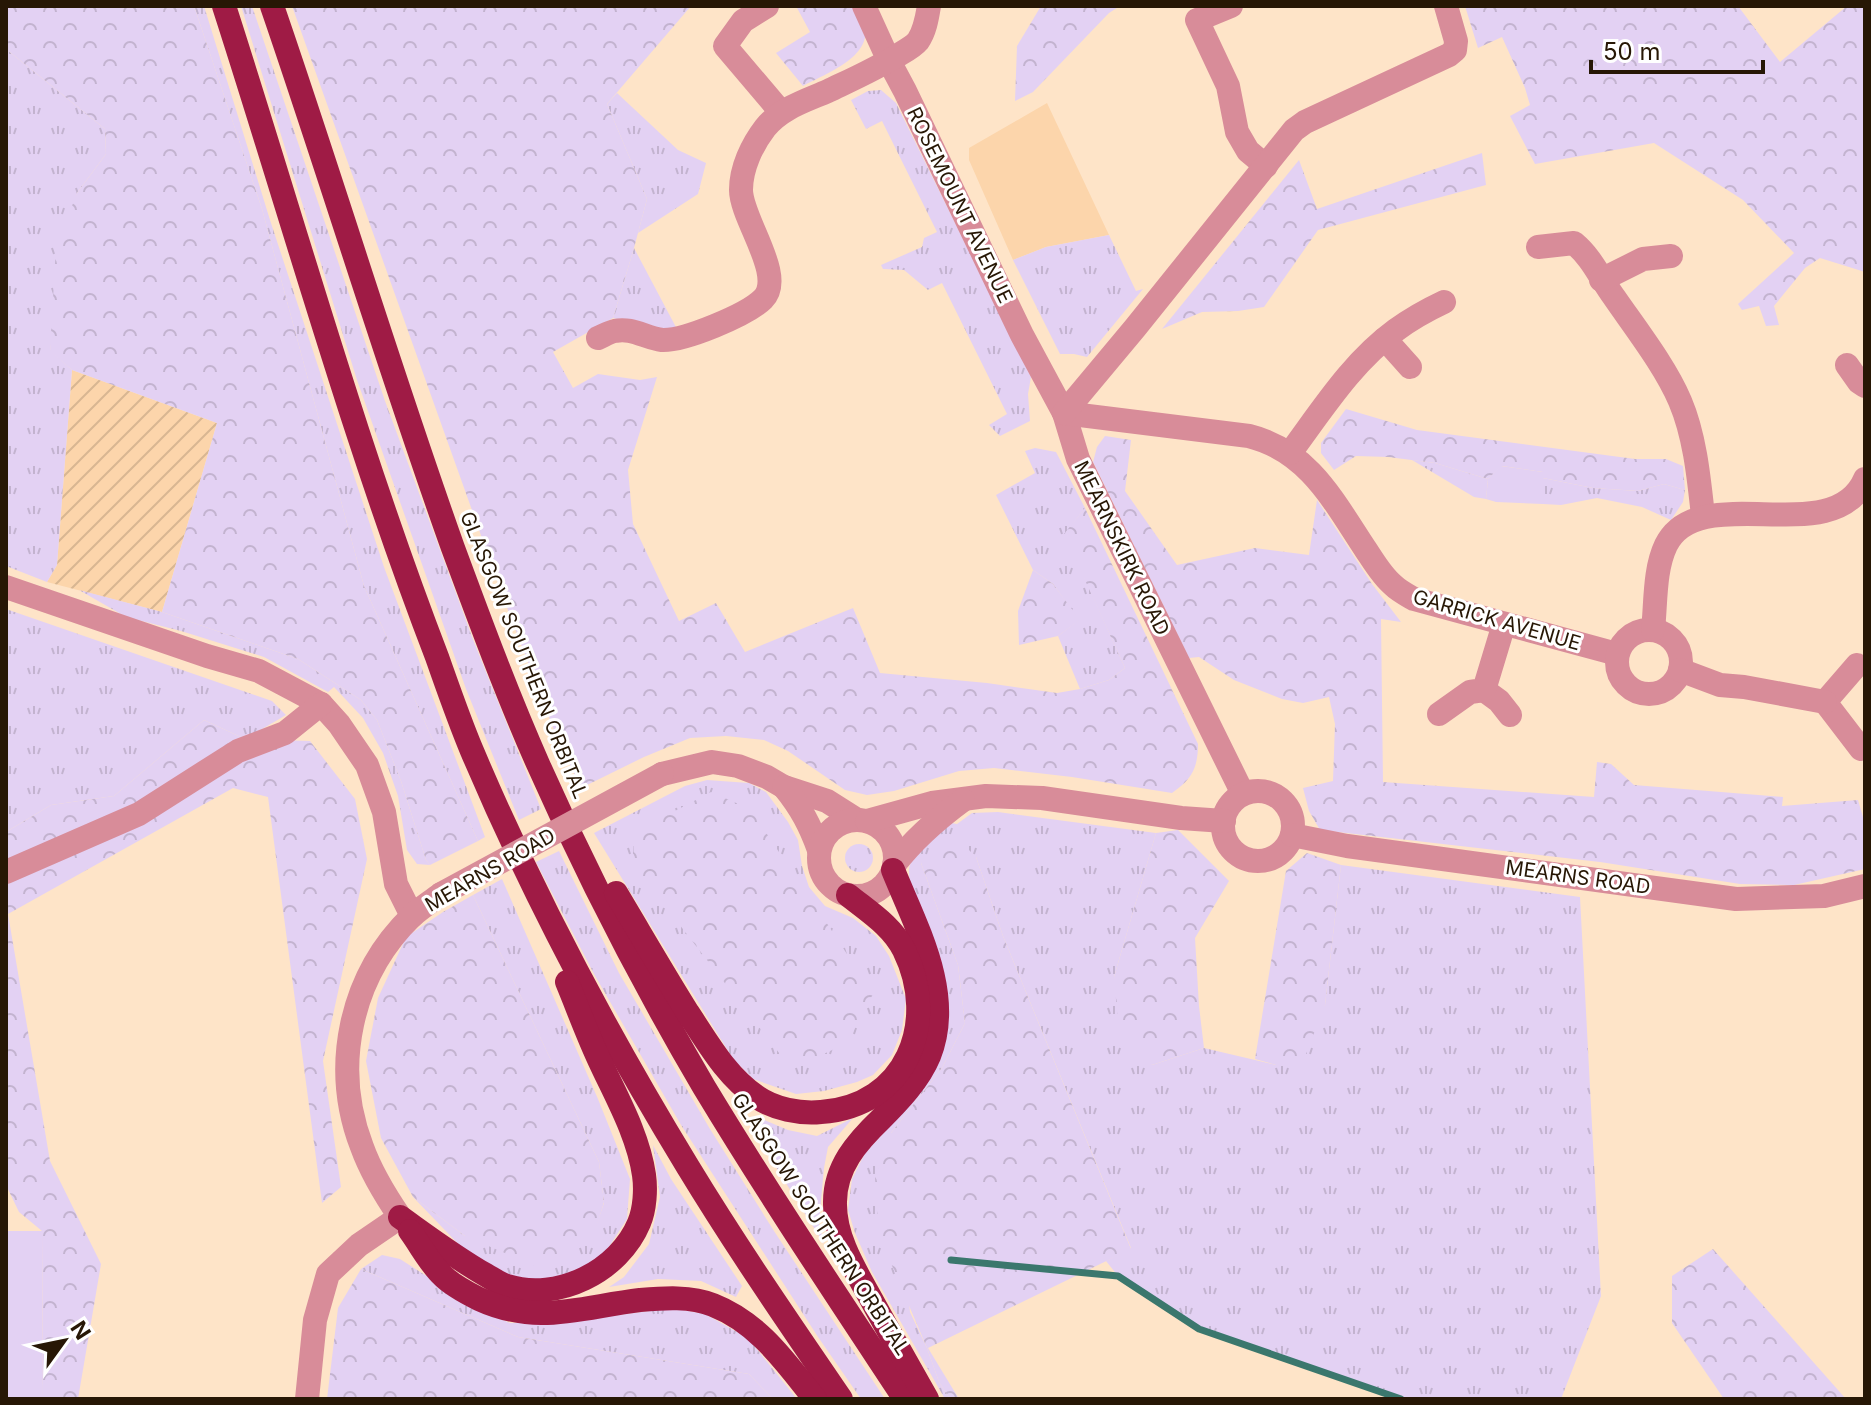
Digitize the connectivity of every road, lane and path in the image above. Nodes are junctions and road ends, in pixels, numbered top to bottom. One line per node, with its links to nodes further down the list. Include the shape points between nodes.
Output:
1 (224, 6): 38 (highway, via 374,484)
2 (272, 6): 36 (highway, GLASGOW SOUTHERN ORBITAL, via 416,445)
3 (767, 6): 9 (street, via 743,21 725,46)
4 (864, 6): 8 (street, ROSEMOUNT AVENUE)
5 (929, 6): 8 (street, via 916,44)
6 (1231, 6): 10 (street, via 1197,20 1228,86 1237,132)
7 (1446, 6): 10 (street, via 1455,50 1305,122)
8 (889, 61): 9 (street); 20 (street, ROSEMOUNT AVENUE)
9 (781, 112): 15 (street, via 749,156 741,191 769,273 769,290 762,300 677,340 616,330)
10 (1266, 166): 20 (street)
11 (1538, 247): 13 (street, via 1574,243 1587,254)
12 (1671, 256): 13 (street, via 1643,259)
13 (1601, 280): 23 (street, via 1681,405)
14 (1444, 302): 16 (street)
15 (598, 338)
16 (1385, 339): 18 (street); 21 (street, via 1342,383)
17 (1847, 365): 19 (street)
18 (1410, 367)
19 (1865, 386)
20 (1064, 413): 21 (street, GARRICK AVENUE, via 1249,436); 39 (street, MEARNSKIRK ROAD, via 1078,459)
21 (1290, 453): 25 (street, GARRICK AVENUE, via 1328,493 1393,585 1414,599)
22 (1865, 479): 23 (street, via 1854,496 1812,513)
23 (1703, 516): 26 (street, via 1682,526 1668,541 1660,561)
24 (6, 587): 32 (street, MEARNS ROAD, via 259,671)
25 (1504, 624): 27 (street, GARRICK AVENUE); 30 (street)
26 (1653, 630): 27 (street, via 1627,638); 29 (street, via 1672,640)
27 (1617, 654): 29 (street, via 1618,674 1640,693 1669,688)
28 (1857, 665): 31 (street)
29 (1680, 670): 31 (street, via 1720,685)
30 (1484, 690): 33 (street, via 1470,692); 34 (street)
31 (1825, 702): 35 (street)
32 (321, 704): 46 (street, via 285,733 238,751 139,814); 49 (street, MEARNS ROAD, via 367,765 384,812 396,884)
33 (1439, 714)
34 (1510, 715)
35 (1861, 749)
36 (538, 764): 48 (highway, via 712,1050 743,1086 784,1109 811,1113 852,1107 870,1098 898,1072 915,1042 918,989 903,949 885,925); 54 (highway, GLASGOW SOUTHERN ORBITAL, via 602,901 698,1075)
37 (784, 787): 41 (street, MEARNS ROAD); 44 (street, MEARNS ROAD, via 800,807); 49 (street, MEARNS ROAD, bridge, via 738,766 712,762 662,774 441,894)
38 (490, 791): 50 (highway, via 640,1155 640,1221 626,1246 600,1269 547,1291 506,1286); 53 (highway, via 562,944 625,1061 729,1232)
39 (1243, 794): 42 (street, via 1228,808); 43 (street, via 1256,791 1279,797 1292,816)
40 (965, 799): 41 (street); 42 (street, via 1042,798); 45 (street, via 915,840)
41 (862, 820): 44 (street, via 833,828); 45 (street, via 889,838)
42 (1224, 821): 43 (street, via 1233,850 1253,860 1276,856)
43 (1292, 835): 47 (street, MEARNS ROAD, via 1736,899 1824,896)
44 (819, 850): 48 (street, via 825,879)
45 (894, 867): 48 (street, via 871,894); 55 (highway, via 934,979 933,1043 907,1091 847,1159 834,1204 841,1240)
46 (6, 872)
47 (1865, 886)
48 (848, 895)
49 (412, 916): 50 (street, via 370,971 346,1056 361,1145)
50 (400, 1217): 51 (street, via 328,1274 315,1320); 52 (highway, via 443,1277 496,1307 545,1314 661,1298 711,1304 756,1329)
51 (307, 1399)
52 (815, 1399)
53 (841, 1399)
54 (905, 1399)
55 (927, 1399)

